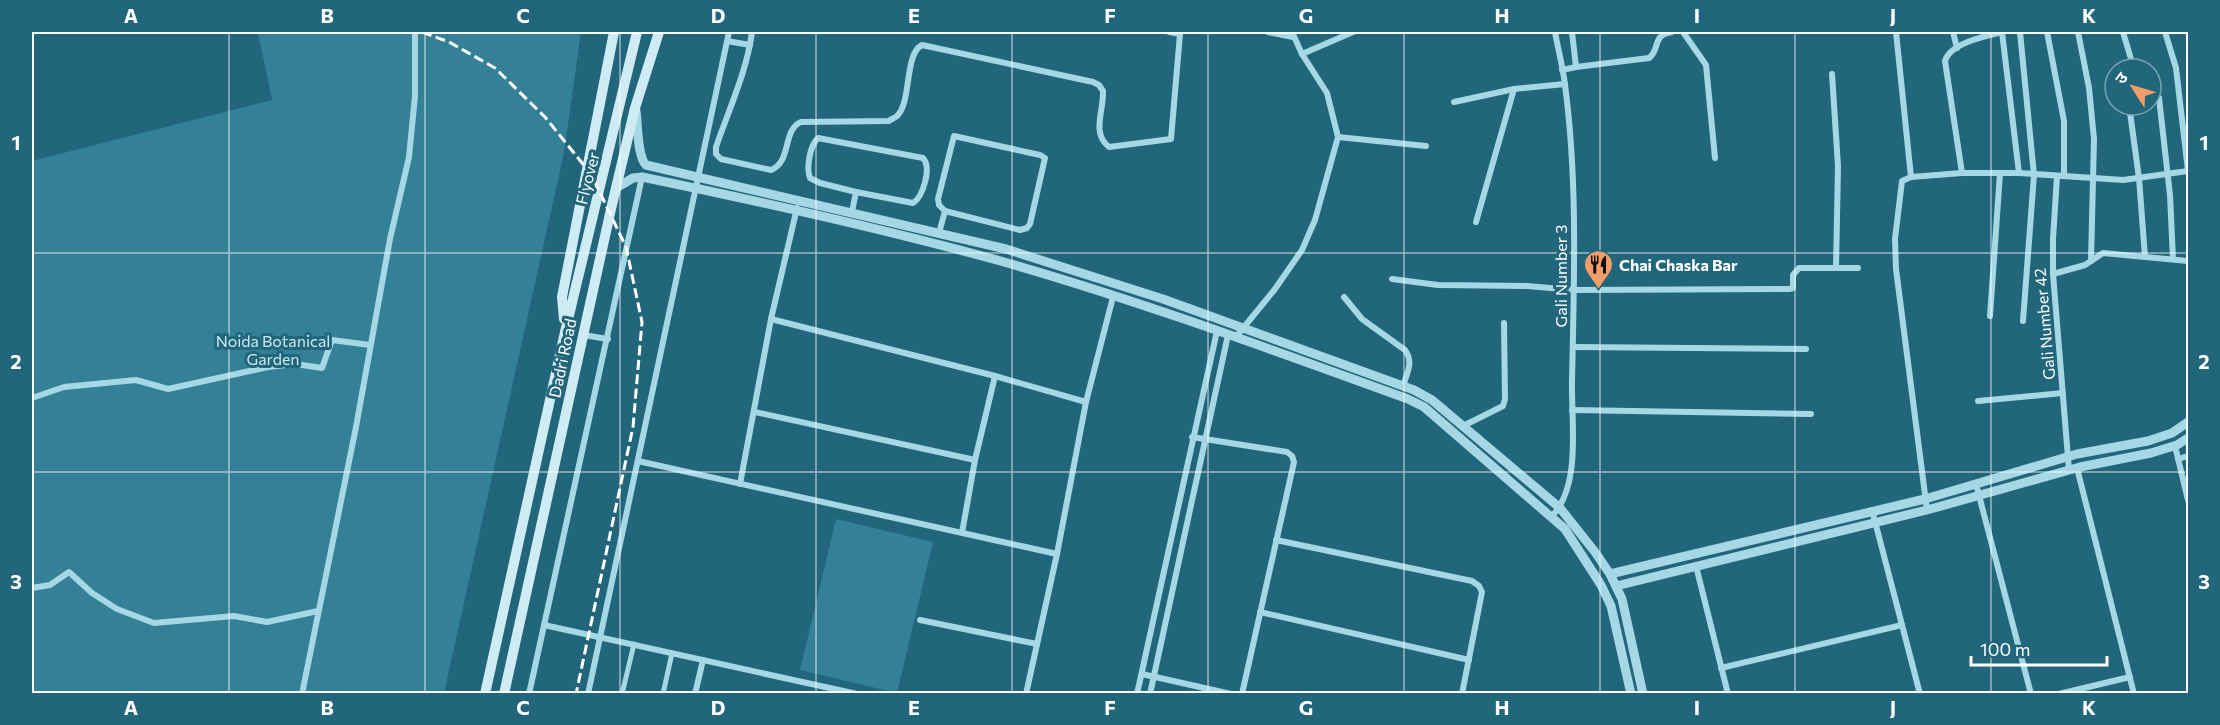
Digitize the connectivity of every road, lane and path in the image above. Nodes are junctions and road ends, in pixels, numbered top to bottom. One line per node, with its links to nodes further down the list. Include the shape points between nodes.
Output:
1 (415, 32): 86 (street, via 415,96 409,158)
2 (614, 32): 82 (main road, via 562,297)
3 (637, 32): 82 (main road, Flyover)
4 (652, 32): 29 (main road)
5 (659, 32): 29 (main road, Dadri Road)
6 (729, 32): 26 (street)
7 (752, 32): 27 (street)
8 (1169, 32): 27 (street, via 1180,34 1171,139 1109,147 1099,134 1103,91 1093,82 922,45 915,52 898,116 889,121 796,124 782,160 771,170 721,159 716,154)
9 (1268, 32): 24 (street)
10 (1353, 32): 30 (street)
11 (1555, 32): 33 (street, Gali Number 3)
12 (1572, 32): 32 (street)
13 (1672, 32): 32 (street, via 1659,37 1649,58)
14 (1683, 32): 43 (street, via 1706,65)
15 (1896, 32): 53 (street)
16 (1953, 32): 28 (street)
17 (1975, 32): 25 (street)
18 (2003, 32): 25 (street); 47 (street)
19 (2020, 32): 49 (street)
20 (2047, 32): 50 (street, Gali Number 42, via 2064,121)
21 (2078, 32): 54 (street, via 2092,112)
22 (2123, 32): 31 (street)
23 (2164, 32): 44 (street, via 2178,77)
24 (1292, 34): 30 (street)
25 (1976, 39): 28 (street)
26 (728, 41): 27 (street); 52 (street)
27 (750, 45)
28 (1957, 48): 45 (street, via 1945,61)
29 (653, 51): 38 (main road, Dadri Road)
30 (1302, 54): 41 (street, via 1327,93)
31 (2130, 57)
32 (1576, 67): 33 (street)
33 (1562, 70): 35 (street, Gali Number 3)
34 (1832, 74): 69 (street, via 1838,166)
35 (1565, 84): 36 (street); 73 (street, Gali Number 3)
36 (1514, 89): 37 (street); 63 (street)
37 (1454, 102)
38 (635, 108): 52 (street, via 644,164); 56 (main road, Dadri Road)
39 (2131, 117): 55 (street)
40 (2161, 117): 48 (street)
41 (1338, 137): 42 (street); 80 (street, via 1315,220 1302,250)
42 (1426, 146)
43 (1715, 158)
44 (2188, 171): 48 (street)
45 (1962, 173): 46 (street); 53 (street)
46 (2000, 173): 47 (street); 76 (street)
47 (2019, 173): 49 (street)
48 (2168, 173): 55 (street); 66 (street)
49 (2034, 175): 50 (street); 78 (street)
50 (2061, 176): 54 (street); 71 (street, Gali Number 42)
51 (642, 177): 56 (street); 57 (street); 85 (street)
52 (699, 177): 57 (street); 59 (street)
53 (1911, 177): 113 (street, via 1900,185 1896,269)
54 (2093, 178): 55 (street); 67 (street)
55 (2139, 178): 65 (street)
56 (616, 188): 83 (main road, Dadri Road)
57 (696, 188): 60 (street); 108 (street)
58 (856, 192): 58 (street, via 810,178 814,141 823,138 926,161 920,196 913,203); 62 (street)
59 (798, 200): 60 (street); 62 (street)
60 (796, 211): 74 (street, via 1005,263); 77 (street)
61 (945, 211): 61 (street, via 938,199 954,136 1045,158 1027,228 1020,230); 64 (street)
62 (852, 212): 64 (street)
63 (1476, 222)
64 (939, 233): 80 (street, via 1017,253)
65 (2145, 257): 66 (street); 67 (street, via 2103,253)
66 (2173, 259): 68 (street)
67 (2091, 261): 71 (street)
68 (2188, 261)
69 (1836, 268): 70 (street); 73 (street, via 1799,268 1793,275 1793,288 1788,290)
70 (1858, 268)
71 (2053, 273): 91 (street, Gali Number 42)
72 (1392, 279): 73 (street, via 1438,285)
73 (1574, 290): 87 (street, Gali Number 3)
74 (1113, 297): 81 (street); 94 (street)
75 (1344, 297): 90 (street, via 1362,319 1410,356)
76 (1990, 316)
77 (771, 319): 89 (street); 96 (street)
78 (2023, 321)
79 (1504, 323): 99 (street, via 1503,406)
80 (1244, 329): 84 (street); 90 (street)
81 (1217, 331): 84 (street); 100 (street)
82 (565, 332): 144 (main road, Dadri Road)
83 (583, 335): 85 (street); 145 (main road, Dadri Road)
84 (1231, 336): 102 (street); 118 (street, via 1424,407)
85 (608, 339): 131 (street)
86 (370, 345): 92 (street, via 332,340 322,368 295,364 268,367 168,388 136,380 64,387); 127 (street)
87 (1573, 347): 88 (street); 95 (street, Gali Number 3)
88 (1806, 349)
89 (995, 376): 94 (street); 107 (street)
90 (1403, 386): 99 (street, via 1432,400)
91 (2063, 393): 93 (street); 105 (street, Gali Number 42)
92 (32, 398)
93 (1978, 401)
94 (1086, 402): 122 (street)
95 (1572, 410): 97 (street); 115 (street, Gali Number 3, via 1569,483)
96 (755, 412): 107 (street); 110 (street)
97 (1811, 414)
98 (2188, 422): 105 (street, via 2172,433 2148,441)
99 (1463, 426): 115 (street)
100 (1192, 437): 102 (street); 139 (street)
101 (2188, 438): 103 (street)
102 (1205, 439): 121 (street, via 1292,456 1294,462); 140 (street)
103 (2175, 446): 106 (street); 109 (street)
104 (2188, 456): 106 (street)
105 (2068, 457): 109 (street, Gali Number 42); 111 (street)
106 (2178, 459): 114 (street)
107 (975, 460): 120 (street)
108 (638, 461): 110 (street); 132 (street)
109 (2073, 469): 112 (street); 141 (street, Gali Number 42)
110 (740, 484): 120 (street)
111 (1976, 484): 112 (street); 113 (street)
112 (1980, 496): 117 (street); 163 (street)
113 (1925, 499): 116 (street); 117 (street)
114 (2188, 500)
115 (1560, 508): 118 (street, Gali Number 3); 124 (street)
116 (1872, 510): 119 (street); 124 (street)
117 (1927, 510): 119 (street)
118 (1551, 517): 159 (street, via 1590,566 1611,606)
119 (1875, 523): 123 (street); 130 (street)
120 (962, 533): 122 (street)
121 (1276, 540): 128 (street); 137 (street, via 1472,581 1482,592)
122 (1057, 554): 134 (street)
123 (1696, 566): 125 (street); 138 (street)
124 (1610, 574): 125 (street)
125 (1616, 586): 160 (street)
126 (32, 588): 127 (street, via 50,585 69,572 117,609 154,623 234,615 267,622)
127 (318, 611): 143 (street)
128 (1260, 612): 137 (street); 157 (street)
129 (920, 620): 134 (street)
130 (1902, 624): 138 (street); 162 (street)
131 (544, 625): 132 (street); 146 (street)
132 (600, 637): 133 (street); 147 (street)
133 (634, 644): 135 (street); 148 (street)
134 (1037, 644): 153 (street)
135 (672, 653): 136 (street); 149 (street)
136 (703, 660): 142 (street); 150 (street)
137 (1469, 660): 158 (street)
138 (1721, 668): 161 (street)
139 (1142, 674): 140 (street); 154 (street)
140 (1153, 676): 155 (street); 156 (street)
141 (2130, 677): 164 (street); 165 (street, Gali Number 42)
142 (815, 684): 151 (street); 152 (street)
143 (302, 693)
144 (485, 693)
145 (504, 693)
146 (529, 693)
147 (588, 693)
148 (622, 693)
149 (663, 693)
150 (695, 693)
151 (812, 693)
152 (857, 693)
153 (1026, 693)
154 (1137, 693)
155 (1150, 693)
156 (1231, 693)
157 (1242, 693)
158 (1462, 693)
159 (1631, 693)
160 (1643, 693)
161 (1728, 693)
162 (1920, 693)
163 (2031, 693)
164 (2059, 693)
165 (2134, 693)

